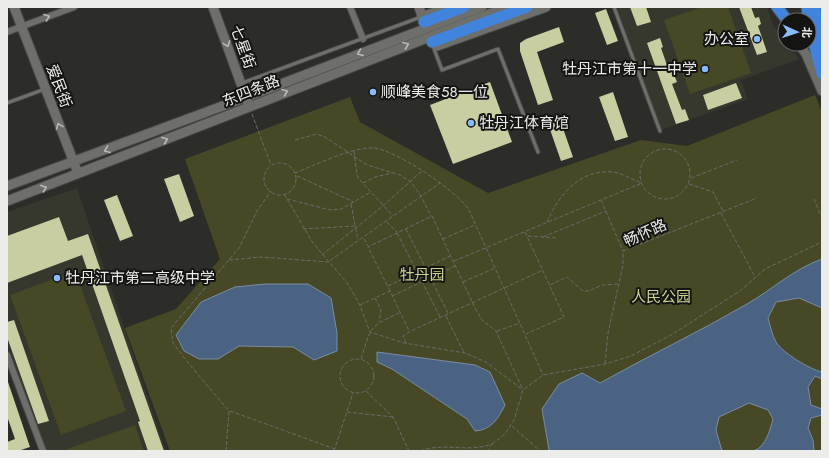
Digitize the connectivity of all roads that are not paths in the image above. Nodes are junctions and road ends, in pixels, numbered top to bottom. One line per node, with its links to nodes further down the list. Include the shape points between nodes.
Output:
1 (14, 7): 13 (main road, 爱民街)
2 (74, 7): 13 (street, one-way to 2)
3 (213, 7): 22 (main road, 七星街, one-way to 22)
4 (350, 7): 16 (street)
5 (419, 7): 15 (main road)
6 (448, 7): 15 (main road)
7 (507, 7): 12 (main road)
8 (527, 7): 12 (highway)
9 (546, 7): 15 (main road)
10 (614, 7): 27 (lane)
11 (815, 7): 17 (highway)
12 (476, 13): 15 (highway); 15 (highway)
13 (21, 26): 14 (street); 23 (main road, 爱民街)
14 (7, 32)
15 (428, 32): 16 (lane); 25 (main road); 28 (lane, via 442,70 498,49)
16 (363, 39): 22 (lane)
17 (822, 47)
18 (805, 52): 24 (main road)
19 (809, 52): 21 (highway)
20 (816, 52): 21 (highway)
21 (822, 72)
22 (241, 83): 25 (main road, 七星街)
23 (45, 89): 26 (lane); 29 (main road, 爱民街, one-way to 23)
24 (822, 91)
25 (248, 102): 29 (main road, one-way to 29); 30 (main road, 东四条路, one-way to 25)
26 (7, 103)
27 (660, 131)
28 (538, 152)
29 (73, 163): 30 (main road, 爱民街); 31 (main road)
30 (79, 175): 32 (main road, 东四条路, one-way to 30)
31 (7, 186)
32 (7, 201)
33 (7, 355): 34 (street)
34 (43, 451)

